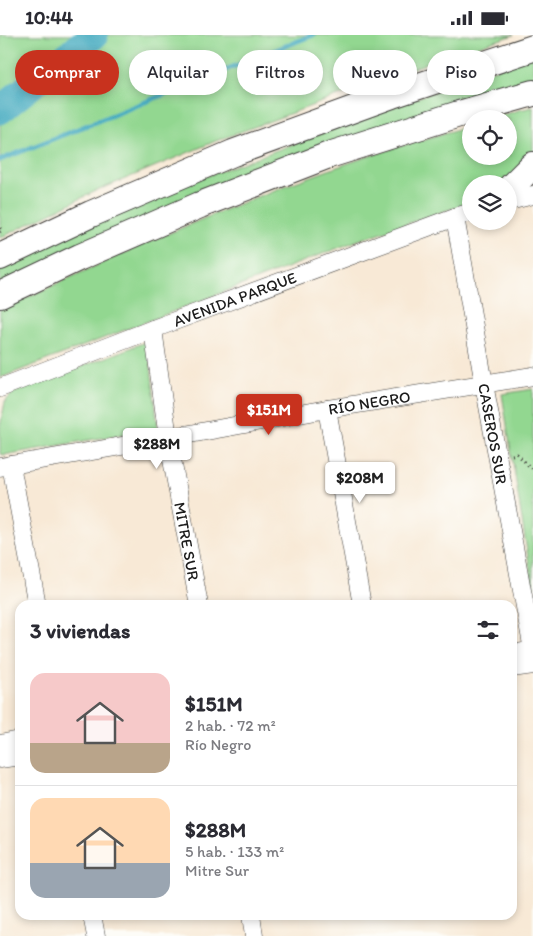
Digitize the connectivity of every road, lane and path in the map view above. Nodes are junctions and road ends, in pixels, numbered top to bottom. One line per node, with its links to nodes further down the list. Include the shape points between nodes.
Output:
1 (533, 48): 11 (highway, via 233,153)
2 (533, 93): 12 (highway, via 330,155 200,205)
3 (533, 165): 4 (highway)
4 (517, 181)
5 (533, 195): 6 (street)
6 (517, 199)
7 (462, 214): 13 (street, AVENIDA PARQUE)
8 (0, 228): 10 (path)
9 (465, 230): 15 (street, CASEROS SUR)
10 (0, 232)
11 (0, 257)
12 (0, 295)
13 (153, 329): 16 (street, AVENIDA PARQUE); 18 (street, MITRE SUR)
14 (533, 376): 15 (street, RÍO NEGRO)
15 (484, 383): 17 (street, RÍO NEGRO); 19 (street, CASEROS SUR)
16 (0, 388)
17 (327, 409): 18 (street, RÍO NEGRO); 24 (street)
18 (168, 438): 20 (street, RÍO NEGRO); 23 (street, MITRE SUR)
19 (498, 458): 21 (path, via 518,454); 25 (street, CASEROS SUR)
20 (5, 466): 22 (street)
21 (533, 469)
22 (36, 600)
23 (198, 600)
24 (361, 600)
25 (533, 650): 26 (street)
26 (517, 653)
27 (533, 665): 28 (street)
28 (517, 668)
29 (15, 741): 30 (street)
30 (0, 744)
31 (15, 757): 32 (street)
32 (0, 759)
33 (93, 920): 35 (street)
34 (252, 920): 36 (street)
35 (96, 936)
36 (254, 936)

